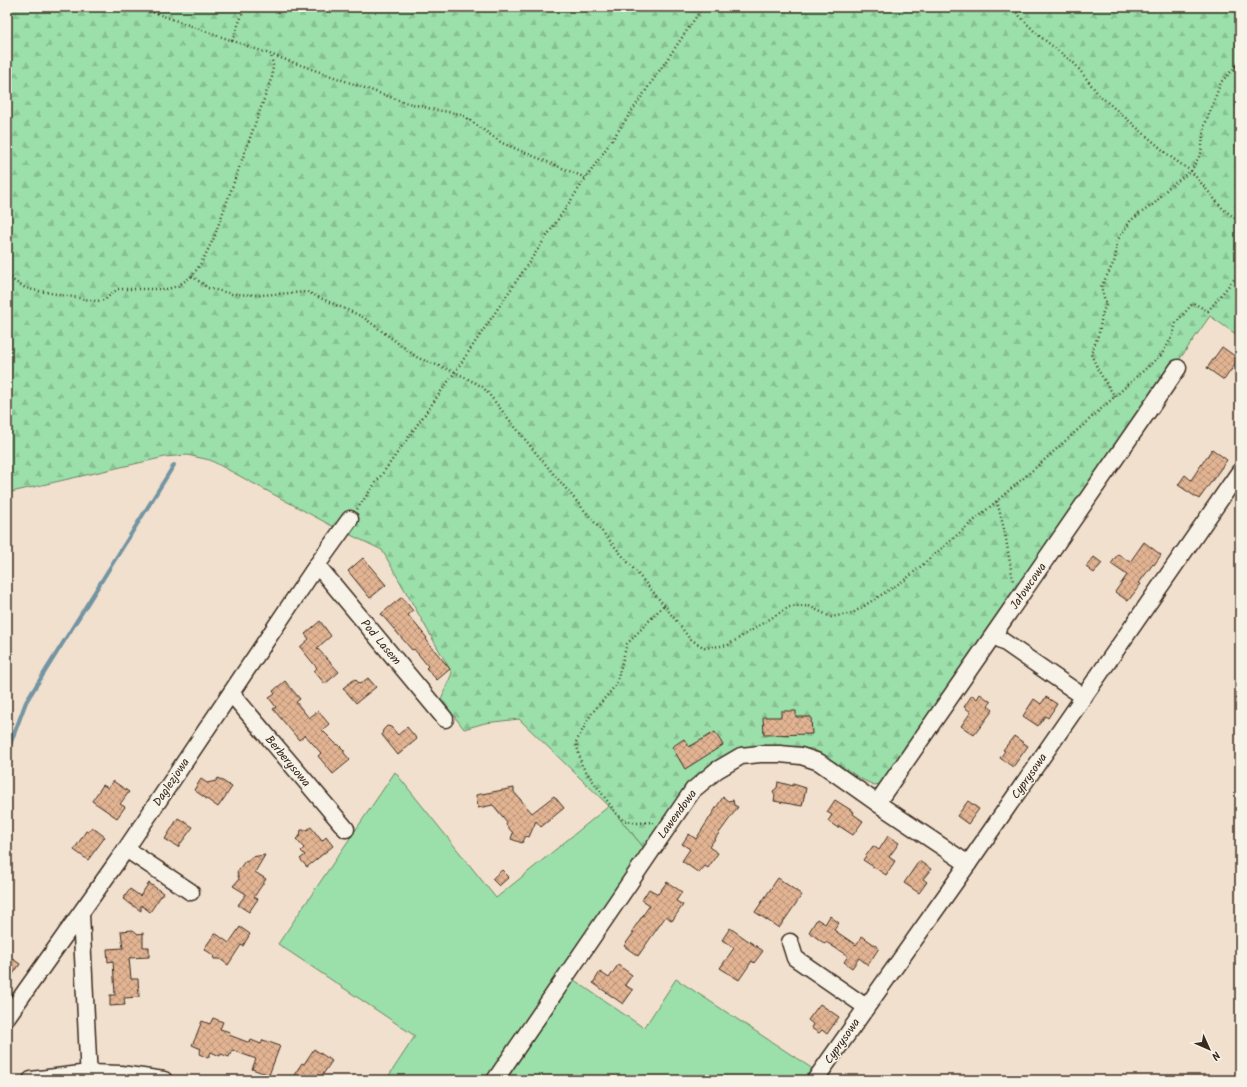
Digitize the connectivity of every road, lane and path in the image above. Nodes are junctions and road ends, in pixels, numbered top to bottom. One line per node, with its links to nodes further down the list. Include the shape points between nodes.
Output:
1 (138, 7): 5 (path)
2 (245, 7): 5 (path)
3 (703, 7): 9 (path)
4 (1011, 7): 8 (path, via 1037,34 1075,64 1099,95 1172,158)
5 (232, 41): 6 (path)
6 (271, 54): 9 (path, via 404,102 461,114 502,143); 13 (path, via 272,77 213,240)
7 (1240, 62): 8 (path, via 1221,82 1204,127 1201,153)
8 (1191, 170): 10 (path, via 1224,209); 16 (path, via 1168,188 1155,203 1131,220 1117,241 1115,260 1101,286 1106,304 1091,354)
9 (586, 178): 15 (path)
10 (1240, 222)
11 (1240, 272): 16 (path, via 1208,311 1193,303 1176,323 1173,335 1162,354)
12 (7, 276): 13 (path, via 23,287 33,290 96,301 105,300 118,289 167,289 178,286)
13 (192, 276): 15 (path, via 208,288 232,294 307,292 363,316 418,358)
14 (1178, 368): 21 (street, Jałowcowa)
15 (455, 372): 19 (path); 22 (path, via 483,387)
16 (1115, 397): 18 (path)
17 (1240, 471): 25 (street, Cyprysowa)
18 (998, 501): 21 (path); 22 (path, via 906,579 853,613 832,617 809,606 789,607 728,645 705,648 690,639)
19 (350, 519): 20 (street, Daglezjowa)
20 (317, 565): 24 (street, Daglezjowa); 26 (street, Pod Lasem)
21 (1016, 602): 23 (street, Jałowcowa)
22 (664, 605): 28 (path, via 627,644 616,685 592,713 576,742 582,766 623,820 637,823 660,822)
23 (994, 634): 25 (street); 27 (street, Jałowcowa)
24 (231, 693): 29 (street, Berberysowa); 30 (street, Daglezjowa)
25 (1084, 697): 31 (street, Cyprysowa)
26 (445, 719)
27 (877, 803): 28 (street, Lawendowa, via 818,762 801,756 741,756 717,770 693,790); 31 (street, Lawendowa)
28 (667, 826): 40 (street, Lawendowa)
29 (346, 829)
30 (126, 848): 32 (street); 33 (street, Daglezjowa)
31 (968, 864): 35 (street, Cyprysowa)
32 (191, 892)
33 (81, 914): 36 (street, Daglezjowa); 37 (street)
34 (790, 942): 35 (street, via 795,958)
35 (866, 1007): 41 (street, Cyprysowa)
36 (7, 1017)
37 (89, 1076): 38 (street); 39 (street, via 121,1074)
38 (31, 1080)
39 (164, 1080)
40 (495, 1080)
41 (815, 1080)

